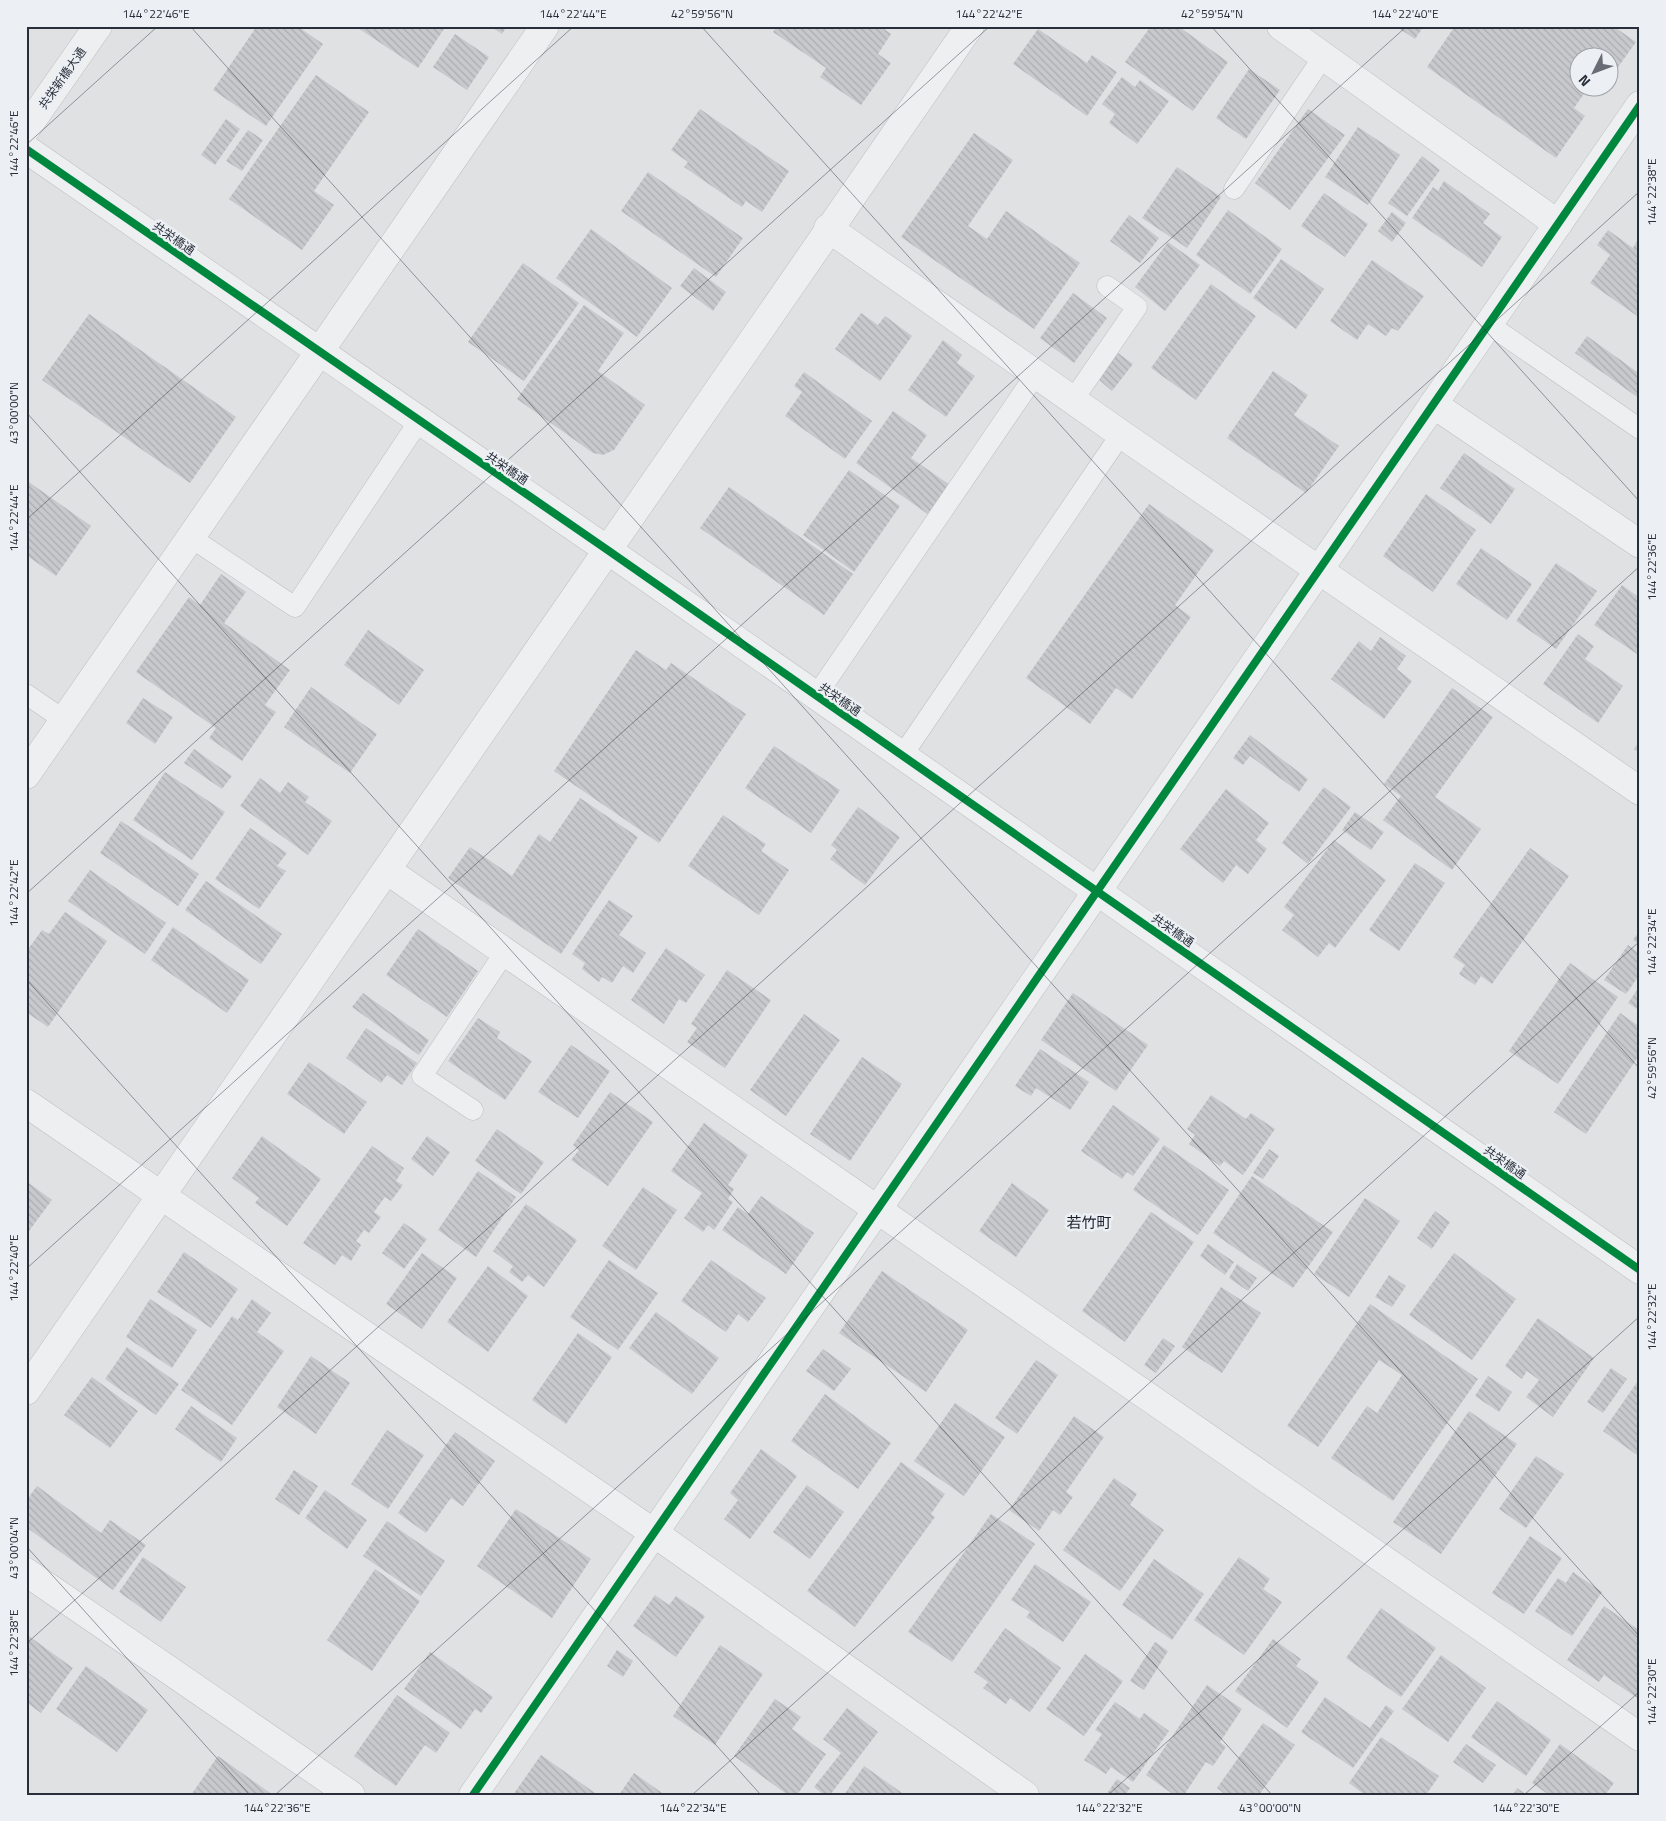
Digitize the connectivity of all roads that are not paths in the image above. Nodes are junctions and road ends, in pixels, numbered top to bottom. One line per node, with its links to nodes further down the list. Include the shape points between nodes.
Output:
1 (98, 26): 7 (street, 共栄新橋大通)
2 (545, 26): 14 (street)
3 (970, 26): 11 (street)
4 (1281, 26): 5 (street)
5 (1324, 56): 9 (lane); 10 (street)
6 (1636, 119): 10 (street)
7 (26, 129)
8 (26, 150): 14 (street, 共栄橋通)
9 (1234, 189)
10 (1558, 224): 13 (street)
11 (828, 228): 15 (street); 23 (street)
12 (1107, 286): 16 (lane, via 1137,307)
13 (1488, 324): 17 (street); 19 (lane)
14 (318, 352): 18 (street, 共栄橋通); 21 (street)
15 (1036, 374): 16 (street); 26 (lane)
16 (1073, 400): 20 (street)
17 (1433, 404): 22 (street); 24 (street)
18 (419, 421): 21 (lane, via 295,607); 23 (street, 共栄橋通)
19 (1640, 429)
20 (1120, 434): 24 (street); 28 (lane)
21 (190, 536): 27 (street)
22 (1640, 544)
23 (609, 551): 26 (street, 共栄橋通); 31 (street)
24 (1318, 570): 30 (street); 32 (street)
25 (26, 694): 27 (lane)
26 (816, 696): 28 (street, 共栄橋通)
27 (64, 720): 29 (street)
28 (902, 756): 32 (street, 共栄橋通)
29 (26, 775)
30 (1640, 791)
31 (388, 871): 33 (street); 36 (street)
32 (1097, 891): 37 (street); 38 (street, 共栄橋通)
33 (505, 952): 35 (lane, via 422,1076); 37 (street)
34 (26, 1103): 36 (street)
35 (473, 1110)
36 (163, 1197): 39 (street); 40 (street)
37 (877, 1210): 40 (street); 42 (street)
38 (1640, 1270)
39 (29, 1380)
40 (654, 1532): 44 (street); 45 (street)
41 (26, 1572): 43 (street)
42 (1640, 1737)
43 (351, 1795)
44 (473, 1795)
45 (1025, 1795)

